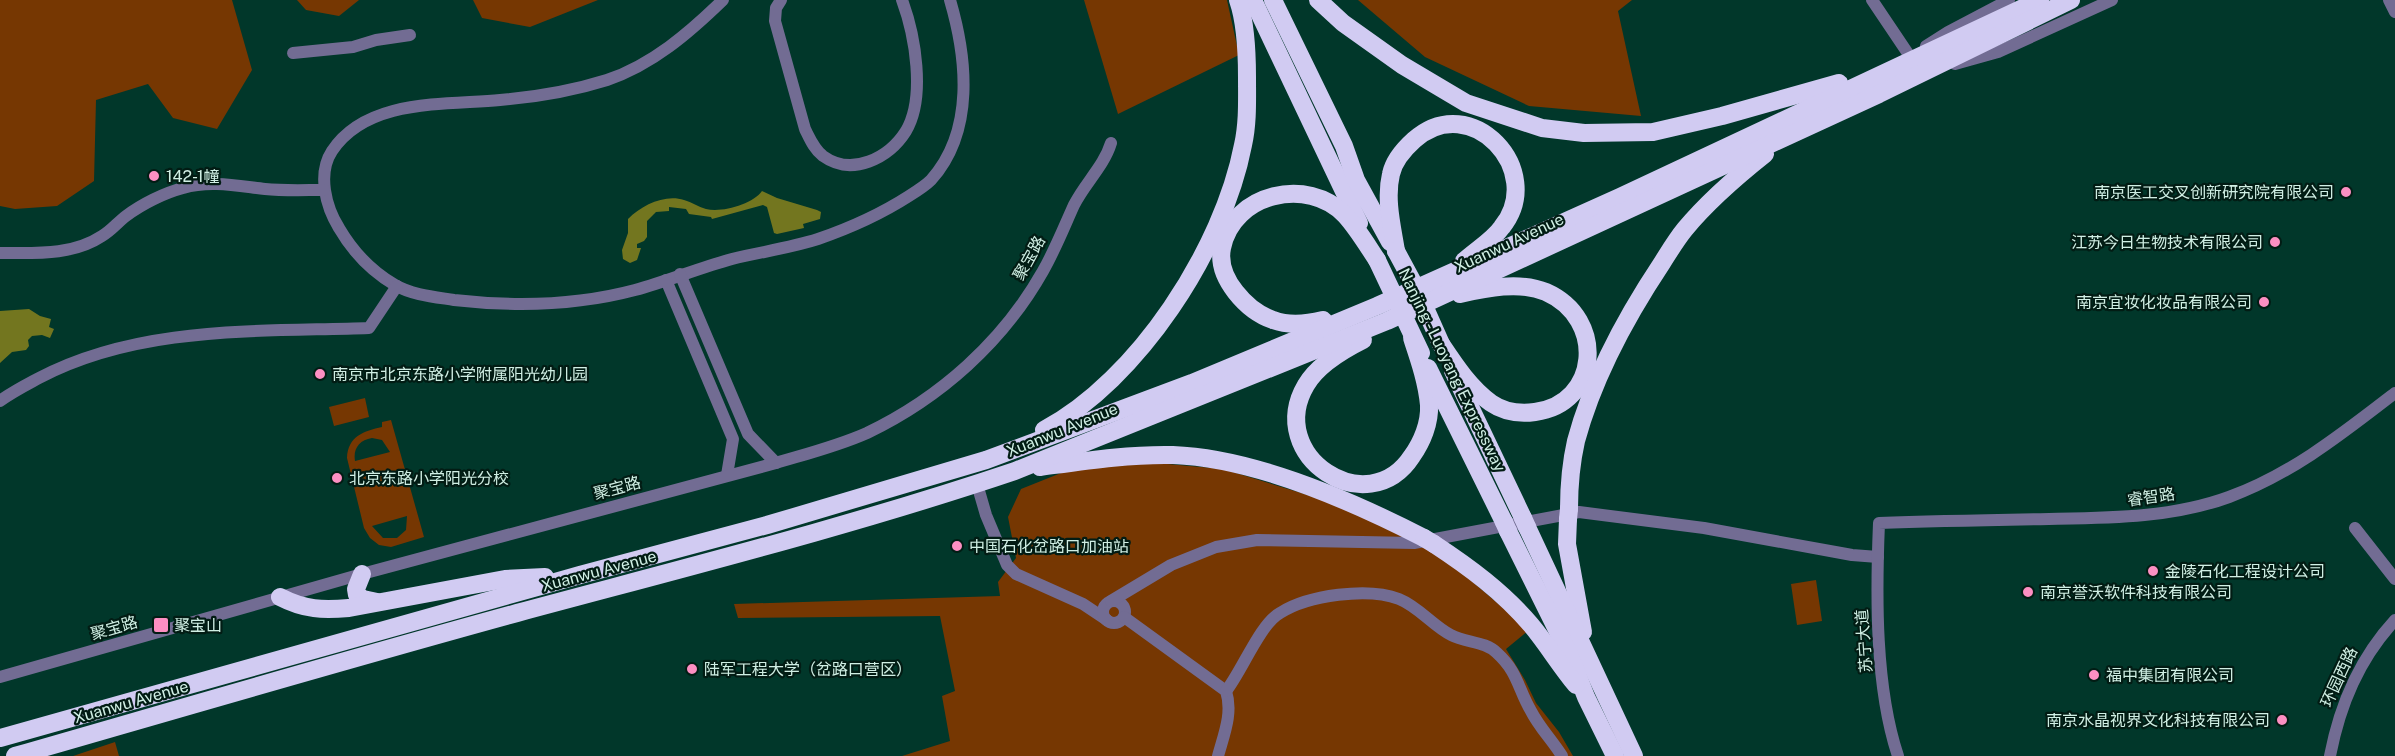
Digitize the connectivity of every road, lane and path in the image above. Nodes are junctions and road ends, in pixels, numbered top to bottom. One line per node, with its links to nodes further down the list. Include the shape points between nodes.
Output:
1 (723, 0): 22 (street, via 692,31 653,58 610,79 566,91 500,100 418,105 379,117 352,130 330,153)
2 (781, 0): 3 (street, via 775,21 809,137 822,155 835,163 856,165 869,163 890,150 906,130 914,107 917,74 913,32)
3 (902, 0)
4 (950, 0): 26 (street, via 961,49 964,100 950,155 929,183 880,215 816,239)
5 (1238, 0): 36 (highway, via 1247,59 1243,145 1208,247 1180,296 1117,374 1051,426)
6 (1253, 0): 25 (highway, Nanjing - Luoyang Expressway)
7 (1273, 0): 23 (highway, Nanjing - Luoyang Expressway, via 1344,146 1356,180)
8 (1318, 0): 18 (highway, via 1402,64 1466,103 1552,130 1653,132 1801,95)
9 (1872, 0): 18 (street)
10 (2009, 0): 18 (street, via 1948,32)
11 (2071, 0): 14 (highway, Xuanwu Avenue)
12 (2112, 0): 19 (street, via 1998,52)
13 (2389, 0): 15 (street)
14 (2034, 8): 18 (highway, Xuanwu Avenue); 19 (highway, Xuanwu Avenue)
15 (2395, 12)
16 (410, 35): 17 (street, via 353,47)
17 (294, 53)
18 (1906, 61): 27 (highway, Xuanwu Avenue)
19 (1922, 73): 20 (highway, Xuanwu Avenue)
20 (1799, 130): 30 (highway, Xuanwu Avenue); 55 (highway, via 1722,189 1684,230 1644,290 1614,344 1594,392 1576,441 1568,514 1568,544)
21 (1111, 143): 37 (street, 聚宝路, via 1108,154 1077,199 1043,271 985,350 937,391 903,413 847,440)
22 (324, 190): 24 (street, via 212,184 184,187 128,214 101,237 75,249); 29 (street, via 336,224 356,255)
23 (1396, 251): 27 (highway, via 1388,198 1391,172 1403,150 1421,134 1445,125 1468,125 1485,132 1510,161 1516,185 1513,206 1503,227); 32 (highway, Nanjing - Luoyang Expressway, bridge)
24 (0, 253)
25 (1377, 260): 31 (highway, via 1345,214 1312,194 1286,193 1258,201 1235,219 1222,249 1225,278 1248,307 1274,321 1305,325); 33 (highway, Nanjing - Luoyang Expressway, bridge)
26 (680, 274): 28 (street); 37 (street, via 748,434)
27 (1448, 275): 31 (highway, Xuanwu Avenue)
28 (666, 280): 29 (street, via 565,304 496,305 430,297); 39 (street, via 733,439)
29 (397, 286): 35 (street, via 369,328 191,334 126,345 61,367)
30 (1419, 305): 32 (highway, via 1500,287 1545,292 1578,316 1583,325 1588,346 1586,370 1569,396 1555,406 1513,413 1492,404 1477,390); 33 (highway, via 1352,345 1306,384 1297,406 1300,440 1325,474 1358,484 1378,482 1407,464 1425,432 1429,406); 38 (highway, Xuanwu Avenue, via 1388,321)
31 (1377, 306): 36 (highway, Xuanwu Avenue, via 1192,383)
32 (1441, 344): 55 (highway, Nanjing - Luoyang Expressway)
33 (1419, 354): 58 (highway, Nanjing - Luoyang Expressway, via 1570,656)
34 (2395, 393): 41 (street, 睿智路, via 2316,453 2278,476 2202,505 2120,518)
35 (0, 401)
36 (986, 460): 45 (highway, Xuanwu Avenue, via 767,525)
37 (776, 463): 39 (street, 聚宝路)
38 (1015, 471): 40 (highway, Xuanwu Avenue); 58 (highway, via 1174,455 1265,472 1329,494 1429,541 1473,570 1531,626)
39 (727, 476): 44 (street, 聚宝路)
40 (977, 484): 51 (street, via 1007,565 1016,574); 60 (highway, Xuanwu Avenue)
41 (1880, 523): 43 (street, 苏宁大道)
42 (2355, 528): 46 (street)
43 (1878, 557): 47 (street, via 1579,512 1414,543 1257,540 1215,547 1171,565); 65 (street, 苏宁大道, via 1884,686)
44 (362, 574): 48 (street, 聚宝路); 50 (highway, via 357,595)
45 (580, 574): 50 (highway, via 505,579); 59 (highway, Xuanwu Avenue)
46 (2395, 579)
47 (1129, 589): 49 (street); 52 (street)
48 (280, 597): 50 (highway, via 298,606 323,610); 56 (street, 聚宝路)
49 (1109, 602): 51 (street); 52 (street, via 1120,602); 53 (street, via 1103,611)
50 (382, 603)
51 (1083, 604): 53 (street)
52 (1124, 614): 53 (street, via 1116,623); 57 (street)
53 (1107, 620)
54 (2395, 620): 66 (street, 环园西路, via 2374,644 2355,678 2336,723)
55 (1590, 666): 64 (highway, Nanjing - Luoyang Expressway)
56 (0, 677)
57 (1226, 691): 61 (street, via 1229,712); 62 (street, via 1279,613 1347,594 1389,597 1412,607 1454,637 1496,651 1512,669 1531,713)
58 (1586, 697): 63 (highway, Nanjing - Luoyang Expressway)
59 (0, 738)
60 (15, 756)
61 (1218, 756)
62 (1562, 756)
63 (1615, 756)
64 (1634, 756)
65 (1898, 756)
66 (2330, 756)

